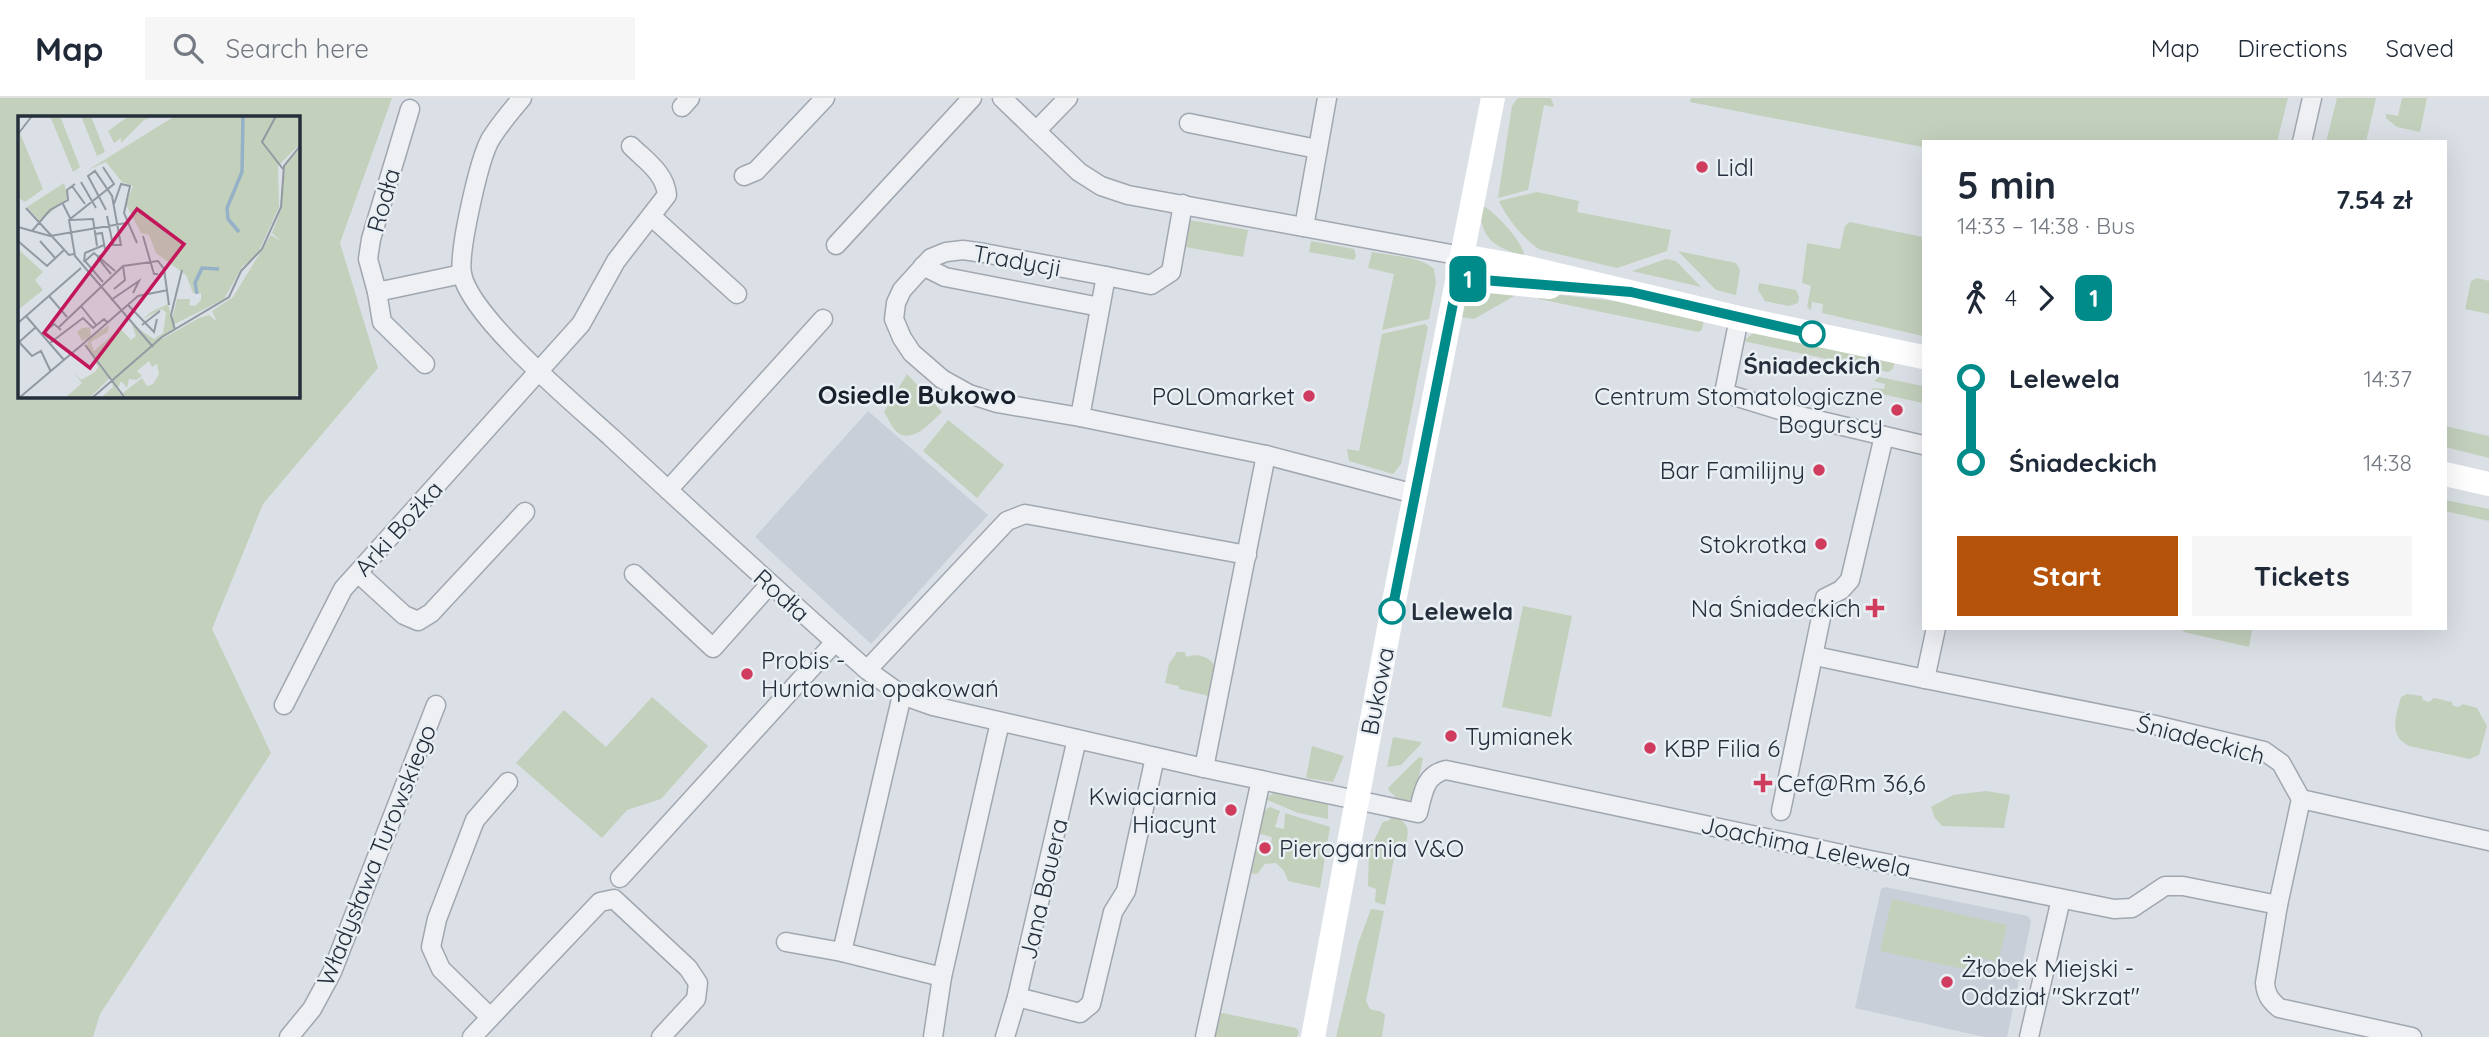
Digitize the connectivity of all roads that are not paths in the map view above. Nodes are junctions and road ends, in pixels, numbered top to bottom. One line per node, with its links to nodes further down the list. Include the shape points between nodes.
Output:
1 (522, 98): 22 (street, via 481,158)
2 (825, 98): 15 (street, via 756,171)
3 (972, 98): 19 (street)
4 (1002, 98): 11 (street)
5 (1068, 98): 11 (street)
6 (1328, 98): 14 (street)
7 (1493, 98): 21 (street, Bukowa)
8 (2312, 98): 12 (street)
9 (410, 109): 24 (street, Rodła, via 371,239 368,259)
10 (1189, 123): 14 (street)
11 (1028, 130): 16 (street, via 1101,186)
12 (2302, 140)
13 (631, 146): 17 (street, Arki Bożka, via 666,185 667,195)
14 (1317, 149): 18 (street)
15 (744, 176)
16 (1183, 204): 18 (street); 23 (street, Tradycji, via 1171,272 1151,285)
17 (651, 216): 25 (street); 31 (street, Arki Bożka, via 616,261 581,324)
18 (1304, 227): 21 (street)
19 (836, 245)
20 (923, 266): 23 (street, Tradycji, via 946,252 963,250); 26 (street, via 945,277); 32 (street, Tradycji, via 902,290 894,319 920,360 969,394)
21 (1460, 267): 27 (street, via 1524,267); 39 (street, Bukowa)
22 (462, 274): 24 (street); 31 (street, Rodła, via 486,316)
23 (1106, 276): 26 (street)
24 (377, 292): 30 (street, Rodła, via 382,322)
25 (737, 294)
26 (1100, 307): 32 (street)
27 (1739, 318): 29 (street); 33 (street, via 1724,393)
28 (823, 319): 38 (street)
29 (1922, 357)
30 (425, 364)
31 (538, 370): 38 (street, Rodła); 42 (street, Arki Bożka)
32 (1080, 417): 35 (street, Tradycji)
33 (1884, 436): 34 (street); 47 (street, via 1850,580 1825,598)
34 (1922, 445)
35 (1266, 455): 39 (street, Tradycji); 41 (street)
36 (2447, 474): 37 (street)
37 (2489, 484)
38 (668, 490): 44 (street, Rodła)
39 (1415, 494): 60 (street, Bukowa)
40 (525, 512): 42 (street, via 425,619 414,621 404,615)
41 (1247, 555): 48 (street, via 1025,514 1007,521); 56 (street)
42 (358, 573): 51 (street, Arki Bożka, via 343,590)
43 (634, 574): 44 (street, via 713,648)
44 (770, 584): 46 (street, Rodła)
45 (1936, 630): 49 (street)
46 (835, 642): 48 (street, Rodła); 63 (street)
47 (1815, 656): 49 (street, Śniadeckich); 61 (street)
48 (867, 670): 50 (street, Rodła)
49 (1925, 679): 59 (street, Śniadeckich, via 2264,751 2281,763)
50 (902, 695): 53 (street, Rodła); 67 (street)
51 (284, 705)
52 (436, 705): 71 (street, Władysława Turowskiego, via 332,972 312,1009)
53 (1000, 722): 54 (street, Rodła); 68 (street)
54 (1077, 739): 55 (street, Rodła); 69 (street, Jana Bauera)
55 (1155, 757): 56 (street, Rodła); 69 (street, via 1126,891 1113,912 1091,1004 1080,1013)
56 (1204, 768): 57 (street, Rodła)
57 (1261, 780): 60 (street, Rodła); 76 (street)
58 (508, 782): 70 (street, via 475,820 431,947 441,968)
59 (2301, 799): 62 (street); 65 (street)
60 (1356, 800): 64 (street, Joachima Lelewela, via 1419,813 1424,786 1446,769); 77 (street, Bukowa)
61 (1782, 811)
62 (2489, 841)
63 (620, 878)
64 (2061, 899): 65 (street, Joachima Lelewela, via 2132,908 2165,886 2183,886); 78 (street)
65 (2278, 905): 79 (street, via 2265,983 2270,1000 2279,1008)
66 (786, 942): 67 (street)
67 (842, 952): 68 (street)
68 (942, 977): 74 (street)
69 (1017, 997): 75 (street, Jana Bauera)
70 (490, 1017): 72 (street); 73 (street, via 600,902 614,899 688,968 698,983 696,999)
71 (289, 1037)
72 (472, 1037)
73 (661, 1037)
74 (933, 1037)
75 (1005, 1037)
76 (1205, 1037)
77 (1313, 1037)
78 (2029, 1037)
79 (2412, 1037)

